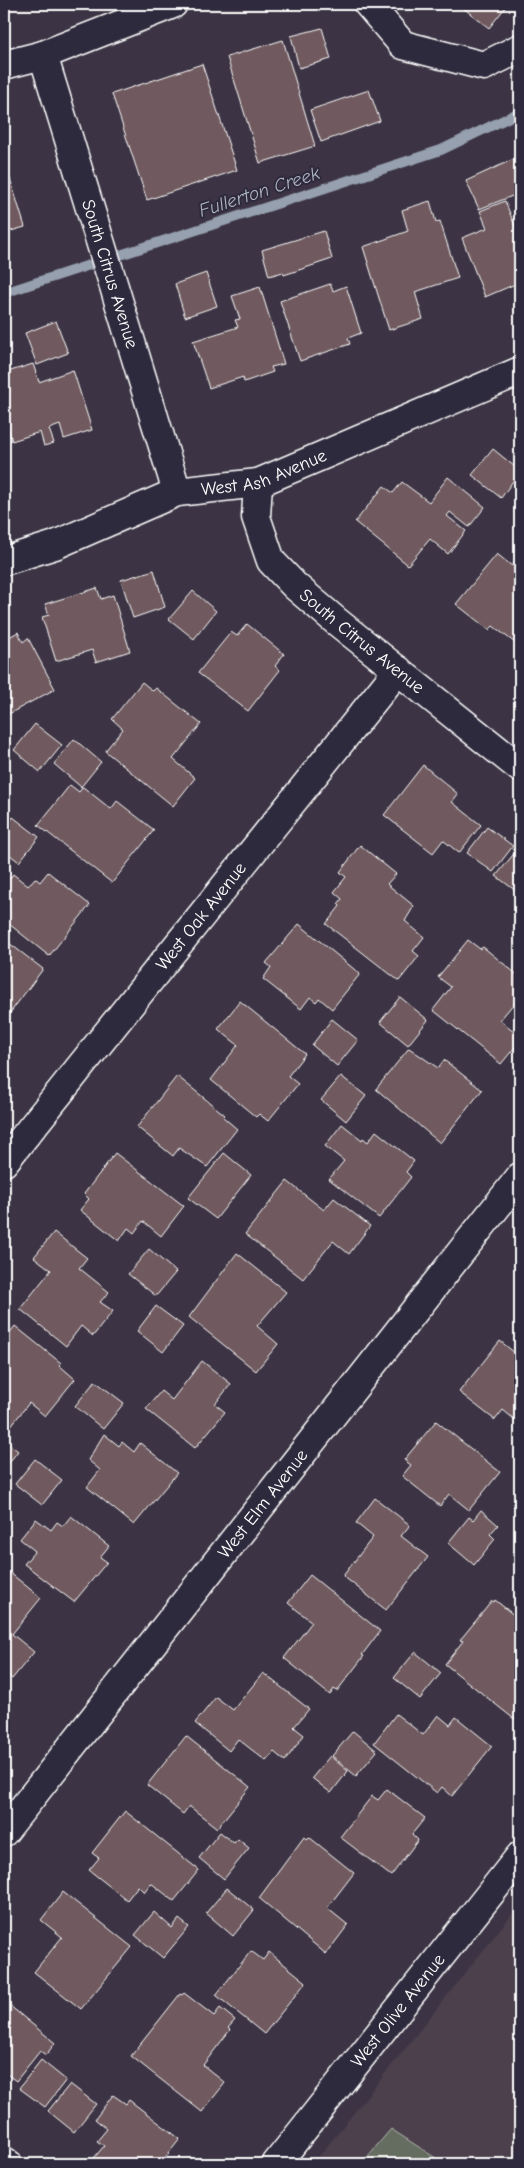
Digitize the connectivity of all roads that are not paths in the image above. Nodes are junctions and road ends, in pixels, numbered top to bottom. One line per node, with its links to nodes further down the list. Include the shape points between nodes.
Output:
1 (173, 4): 4 (street)
2 (368, 4): 3 (street, via 403,45 484,66)
3 (520, 48)
4 (43, 55): 5 (street); 8 (street, South Citrus Avenue)
5 (4, 65)
6 (520, 371): 7 (street, West Ash Avenue)
7 (258, 483): 8 (street, West Ash Avenue); 10 (street, South Citrus Avenue, via 256,517 271,561 295,586)
8 (177, 492): 9 (street, West Ash Avenue)
9 (4, 562)
10 (398, 670): 11 (street, South Citrus Avenue); 12 (street, West Oak Avenue)
11 (520, 768)
12 (4, 1162)
13 (520, 1176): 14 (street, West Elm Avenue)
14 (4, 1832)
15 (520, 1856): 18 (street, West Olive Avenue)
16 (4, 2161): 17 (street)
17 (8, 2164)
18 (276, 2164)

